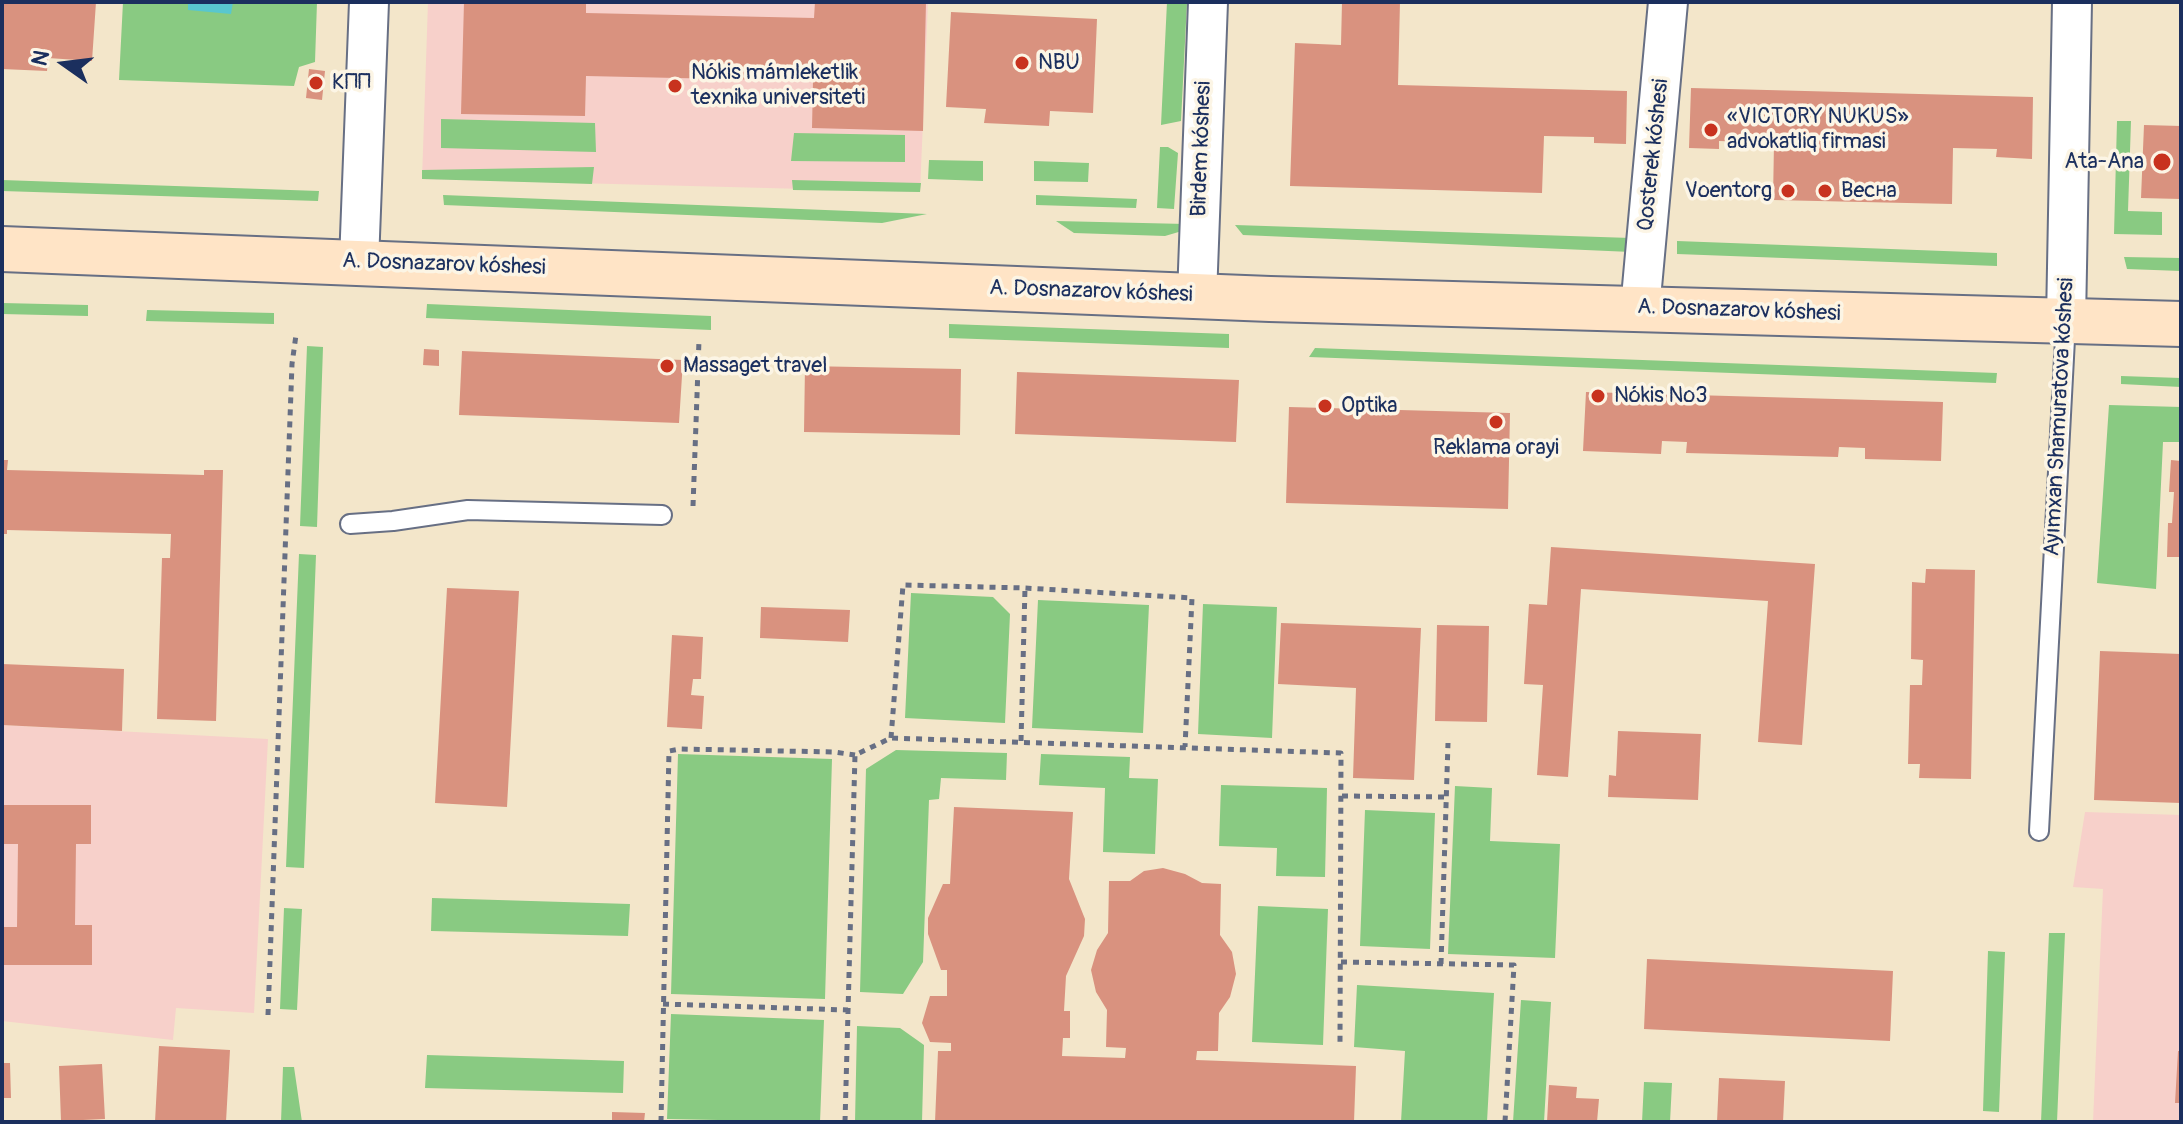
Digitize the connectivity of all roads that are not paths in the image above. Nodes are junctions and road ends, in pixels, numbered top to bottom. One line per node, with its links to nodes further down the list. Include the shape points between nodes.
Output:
1 (369, 2): 6 (street)
2 (1208, 2): 7 (street, Birdem kóshesi)
3 (1668, 2): 8 (street, Qosterek kóshesi)
4 (2072, 2): 9 (street, Ayımxan Shamuratova kóshesi)
5 (2, 249): 6 (main road, A. Dosnazarov kóshesi)
6 (359, 262): 7 (main road, A. Dosnazarov kóshesi)
7 (1197, 296): 8 (main road, A. Dosnazarov kóshesi)
8 (1640, 309): 9 (main road, A. Dosnazarov kóshesi)
9 (2066, 320): 10 (main road, A. Dosnazarov kóshesi); 13 (lane, Ayımxan Shamuratova kóshesi)
10 (2181, 324)
11 (662, 515): 12 (lane, via 468,510)
12 (350, 524)
13 (2039, 831)

